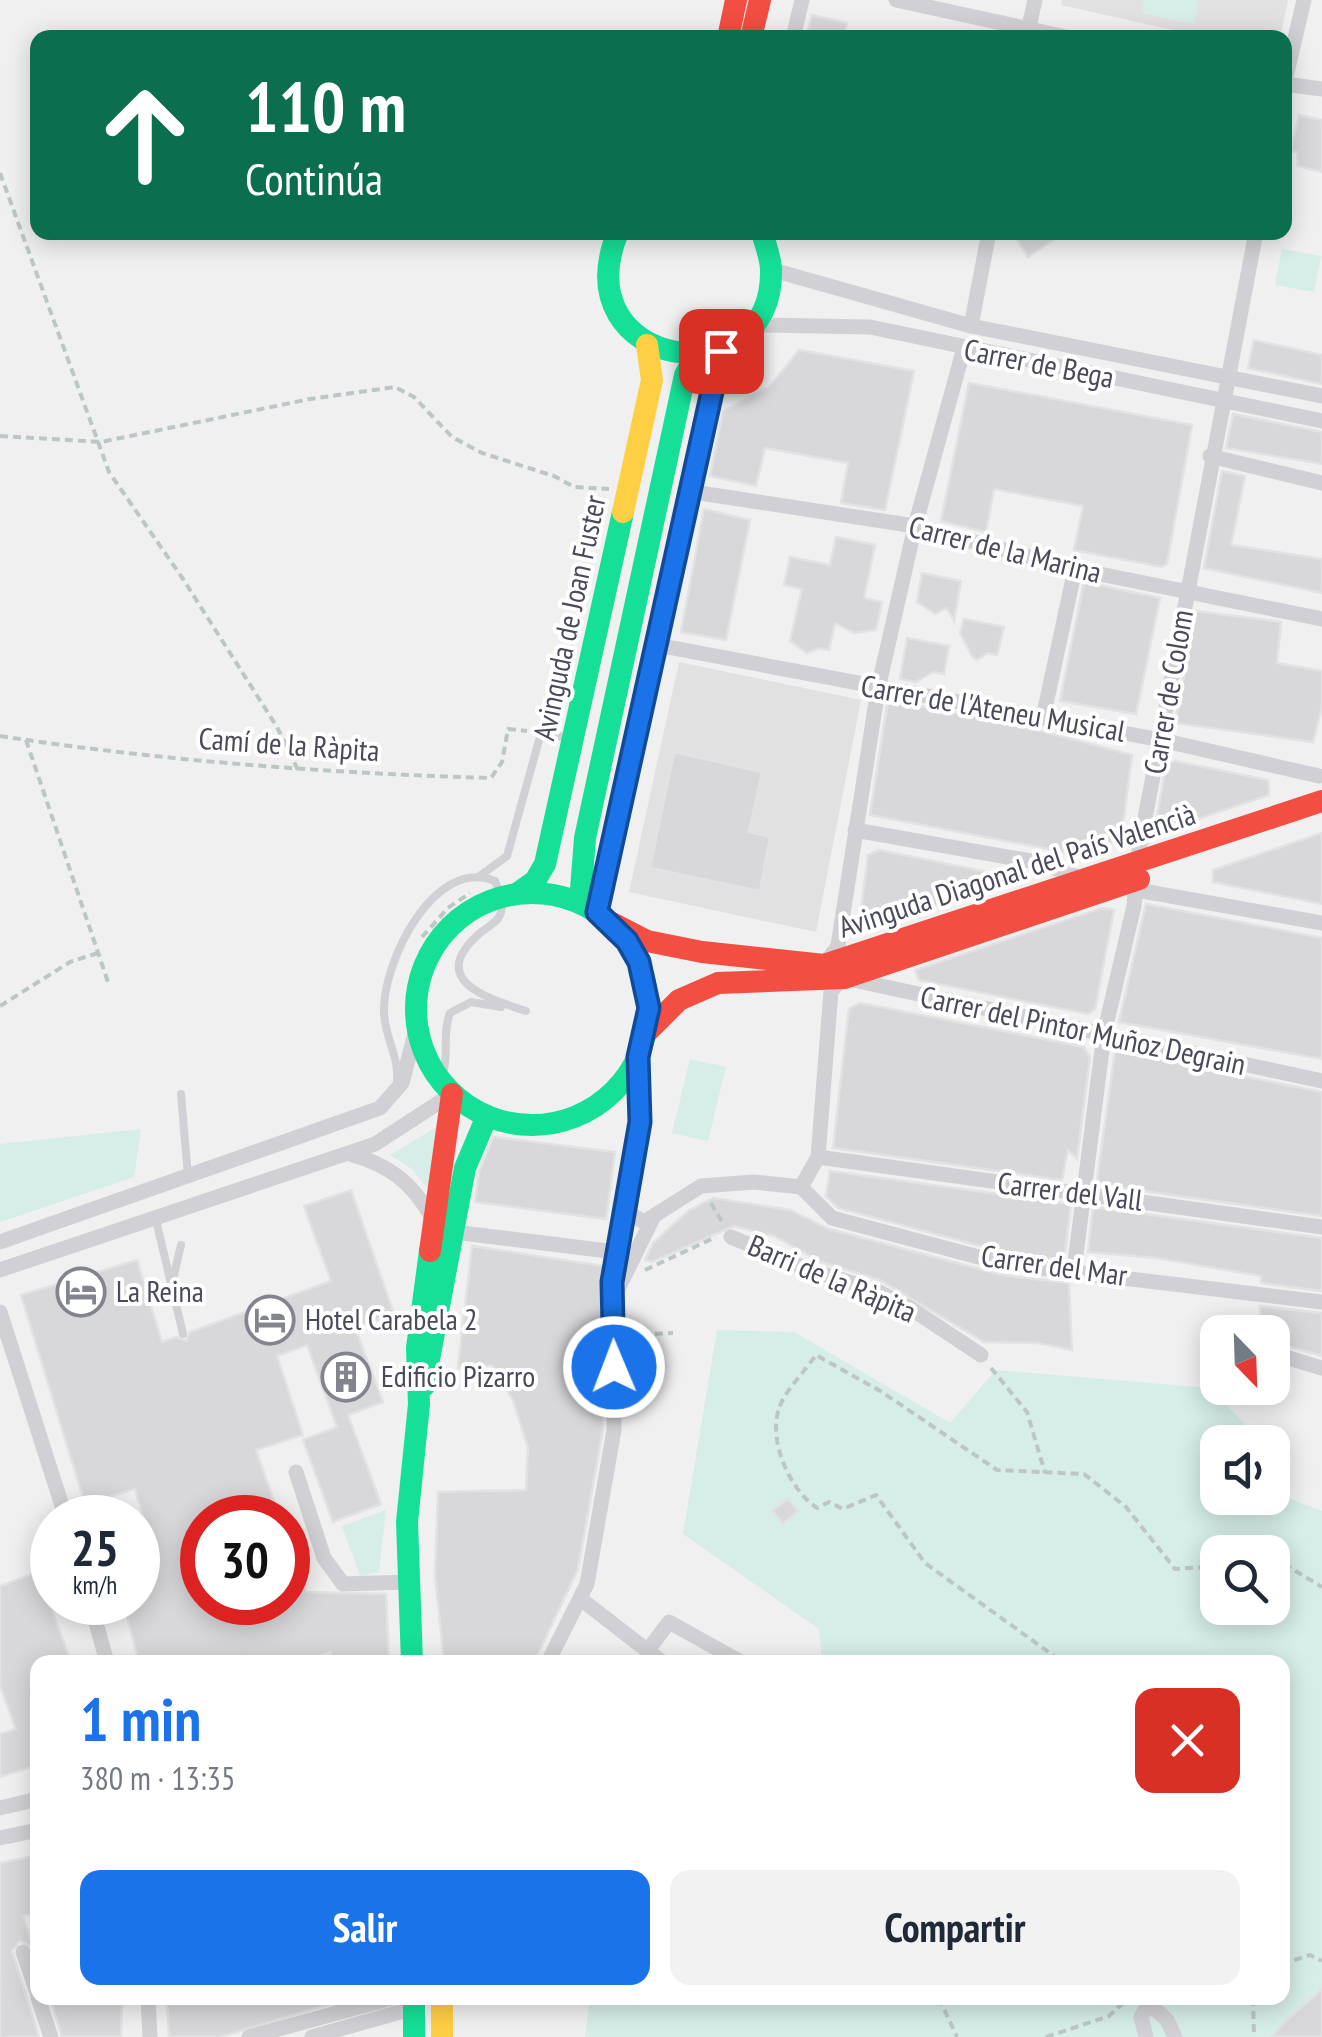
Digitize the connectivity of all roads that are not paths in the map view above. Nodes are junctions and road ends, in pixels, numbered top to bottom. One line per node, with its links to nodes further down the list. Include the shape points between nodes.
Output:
1 (736, 0): 7 (street)
2 (760, 0): 8 (street)
3 (802, 0): 9 (street)
4 (896, 0): 10 (street)
5 (1035, 0): 11 (street)
6 (1304, 0): 12 (street)
7 (736, 30)
8 (741, 30)
9 (795, 30)
10 (1016, 30)
11 (1029, 30)
12 (1292, 52)
13 (1292, 84): 14 (street)
14 (1322, 90)
15 (614, 240): 22 (street, via 606,278 612,304)
16 (764, 240): 19 (street)
17 (987, 240): 21 (street)
18 (1254, 240): 26 (street, Carrer de Colom)
19 (773, 270): 20 (street, via 766,308); 21 (street, Carrer de Bega)
20 (755, 325): 23 (street, Carrer de Bega, via 870,327); 24 (street)
21 (971, 326): 26 (street, Carrer de Bega)
22 (647, 345): 25 (street); 40 (street, Avinguda de Joan Fuster, via 652,380)
23 (964, 348): 28 (street, Carrer de Bega); 33 (street)
24 (721, 351): 25 (street); 32 (lane)
25 (695, 357): 50 (street, Avinguda de Joan Fuster, via 584,838)
26 (1226, 374): 27 (street, Carrer de Bega); 28 (street, Carrer de Colom)
27 (1322, 396)
28 (1221, 400): 29 (street, Carrer de Bega); 30 (street, Carrer de Colom)
29 (1322, 421)
30 (1210, 456): 31 (street); 35 (street, Carrer de Colom)
31 (1322, 483)
32 (687, 491): 33 (street, Carrer de la Marina); 37 (lane)
33 (915, 526): 34 (street, Carrer de la Marina); 38 (street)
34 (1076, 569): 35 (street, Carrer de la Marina); 39 (street)
35 (1187, 593): 36 (street, Carrer de la Marina); 41 (street, Carrer de Colom)
36 (1322, 619)
37 (657, 645): 38 (street, Carrer de l'Ateneu Musical); 50 (lane)
38 (878, 689): 39 (street, Carrer de l'Ateneu Musical); 45 (street)
39 (1043, 718): 41 (street, Carrer de l'Ateneu Musical)
40 (575, 738): 46 (lane, via 541,733 508,856); 49 (street, Avinguda de Joan Fuster, via 544,864 535,880)
41 (1161, 740): 42 (street, Carrer de l'Ateneu Musical); 47 (street, Carrer de Colom)
42 (1321, 778)
43 (1322, 801): 47 (street, Avinguda Diagonal del País Valencià)
44 (1322, 816): 47 (street, Avinguda Diagonal del País Valencià)
45 (854, 830): 48 (street, via 1042,862); 52 (street, via 838,946)
46 (481, 876): 49 (lane); 60 (lane, via 438,895 406,929 391,963 384,1011 398,1071)
47 (1137, 877): 48 (street, Avinguda Diagonal del País Valencià); 51 (street); 53 (street, Avinguda Diagonal del País Valencià); 56 (street, Carrer de Colom)
48 (1085, 880): 52 (street, Avinguda Diagonal del País Valencià)
49 (510, 895): 50 (street, Avinguda Diagonal del País Valencià, via 550,894); 54 (street, via 470,910 444,932 416,993); 59 (lane, via 502,913 463,953 459,972 476,994 526,1010 471,1002 450,1013 444,1028)
50 (596, 912): 52 (street, Avinguda Diagonal del País Valencià, via 646,941); 55 (street, via 627,941 647,984)
51 (1322, 923)
52 (824, 966)
53 (844, 978): 55 (street, Avinguda Diagonal del País Valencià, via 698,988); 56 (street, Carrer del Pintor Muñoz Degrain); 64 (street, via 831,991)
54 (417, 1026): 59 (street, via 429,1064); 60 (street)
55 (646, 1032): 57 (street)
56 (1104, 1034): 58 (street, Carrer del Pintor Muñoz Degrain); 67 (street, Carrer de Colom)
57 (638, 1057): 62 (street, via 591,1110 521,1125); 68 (street, via 640,1122)
58 (1322, 1081)
59 (446, 1088): 62 (street); 63 (street, via 375,1144); 70 (street)
60 (396, 1092): 65 (street, via 364,1115)
61 (182, 1094): 65 (lane)
62 (486, 1116): 73 (street, via 468,1150)
63 (346, 1152): 69 (street); 70 (street, via 396,1172)
64 (818, 1156): 66 (street); 67 (street, Carrer del Vall)
65 (188, 1176): 75 (street)
66 (801, 1188): 71 (street, via 754,1182 701,1186); 79 (street, Carrer del Mar, via 832,1218 1006,1264)
67 (1080, 1195): 72 (street, Carrer del Vall); 79 (street, Carrer de Colom)
68 (623, 1210): 71 (street, via 644,1222); 77 (street)
69 (155, 1216): 78 (street); 80 (lane)
70 (432, 1218): 88 (street, via 417,1348)
71 (654, 1218): 81 (street)
72 (1322, 1226)
73 (454, 1232): 77 (street); 88 (street)
74 (731, 1237): 85 (street, Barri de la Ràpita, via 874,1290)
75 (0, 1242)
76 (180, 1245): 80 (lane)
77 (616, 1252): 81 (street)
78 (0, 1270)
79 (1074, 1270): 82 (street, Carrer del Mar)
80 (172, 1284): 84 (lane)
81 (613, 1299): 92 (street, via 614,1430)
82 (1322, 1302)
83 (0, 1312): 90 (street)
84 (184, 1334)
85 (981, 1355)
86 (1290, 1358): 87 (street)
87 (1322, 1368)
88 (419, 1404): 91 (street, via 407,1522)
89 (296, 1472): 91 (street, via 324,1558 343,1584)
90 (59, 1495)
91 (409, 1582): 96 (street)
92 (582, 1600): 94 (street); 97 (street)
93 (97, 1625): 95 (street)
94 (648, 1650): 98 (street); 99 (street, via 669,1622)
95 (105, 1655)
96 (412, 1655)
97 (552, 1655)
98 (654, 1655)
99 (728, 1655)
100 (30, 1802): 101 (street)
101 (0, 1808)
102 (30, 1832): 103 (street)
103 (0, 1838)
104 (23, 1952): 105 (street)
105 (30, 1973)
106 (41, 2005): 112 (street)
107 (148, 2005): 113 (street)
108 (367, 2005): 114 (street)
109 (408, 2005): 115 (street)
110 (414, 2005): 116 (street)
111 (442, 2005): 117 (street)
112 (51, 2037)
113 (150, 2037)
114 (250, 2037)
115 (312, 2037)
116 (414, 2037)
117 (442, 2037)
118 (1146, 2037): 119 (street, via 1141,2017 1154,2008)
119 (1175, 2037)

